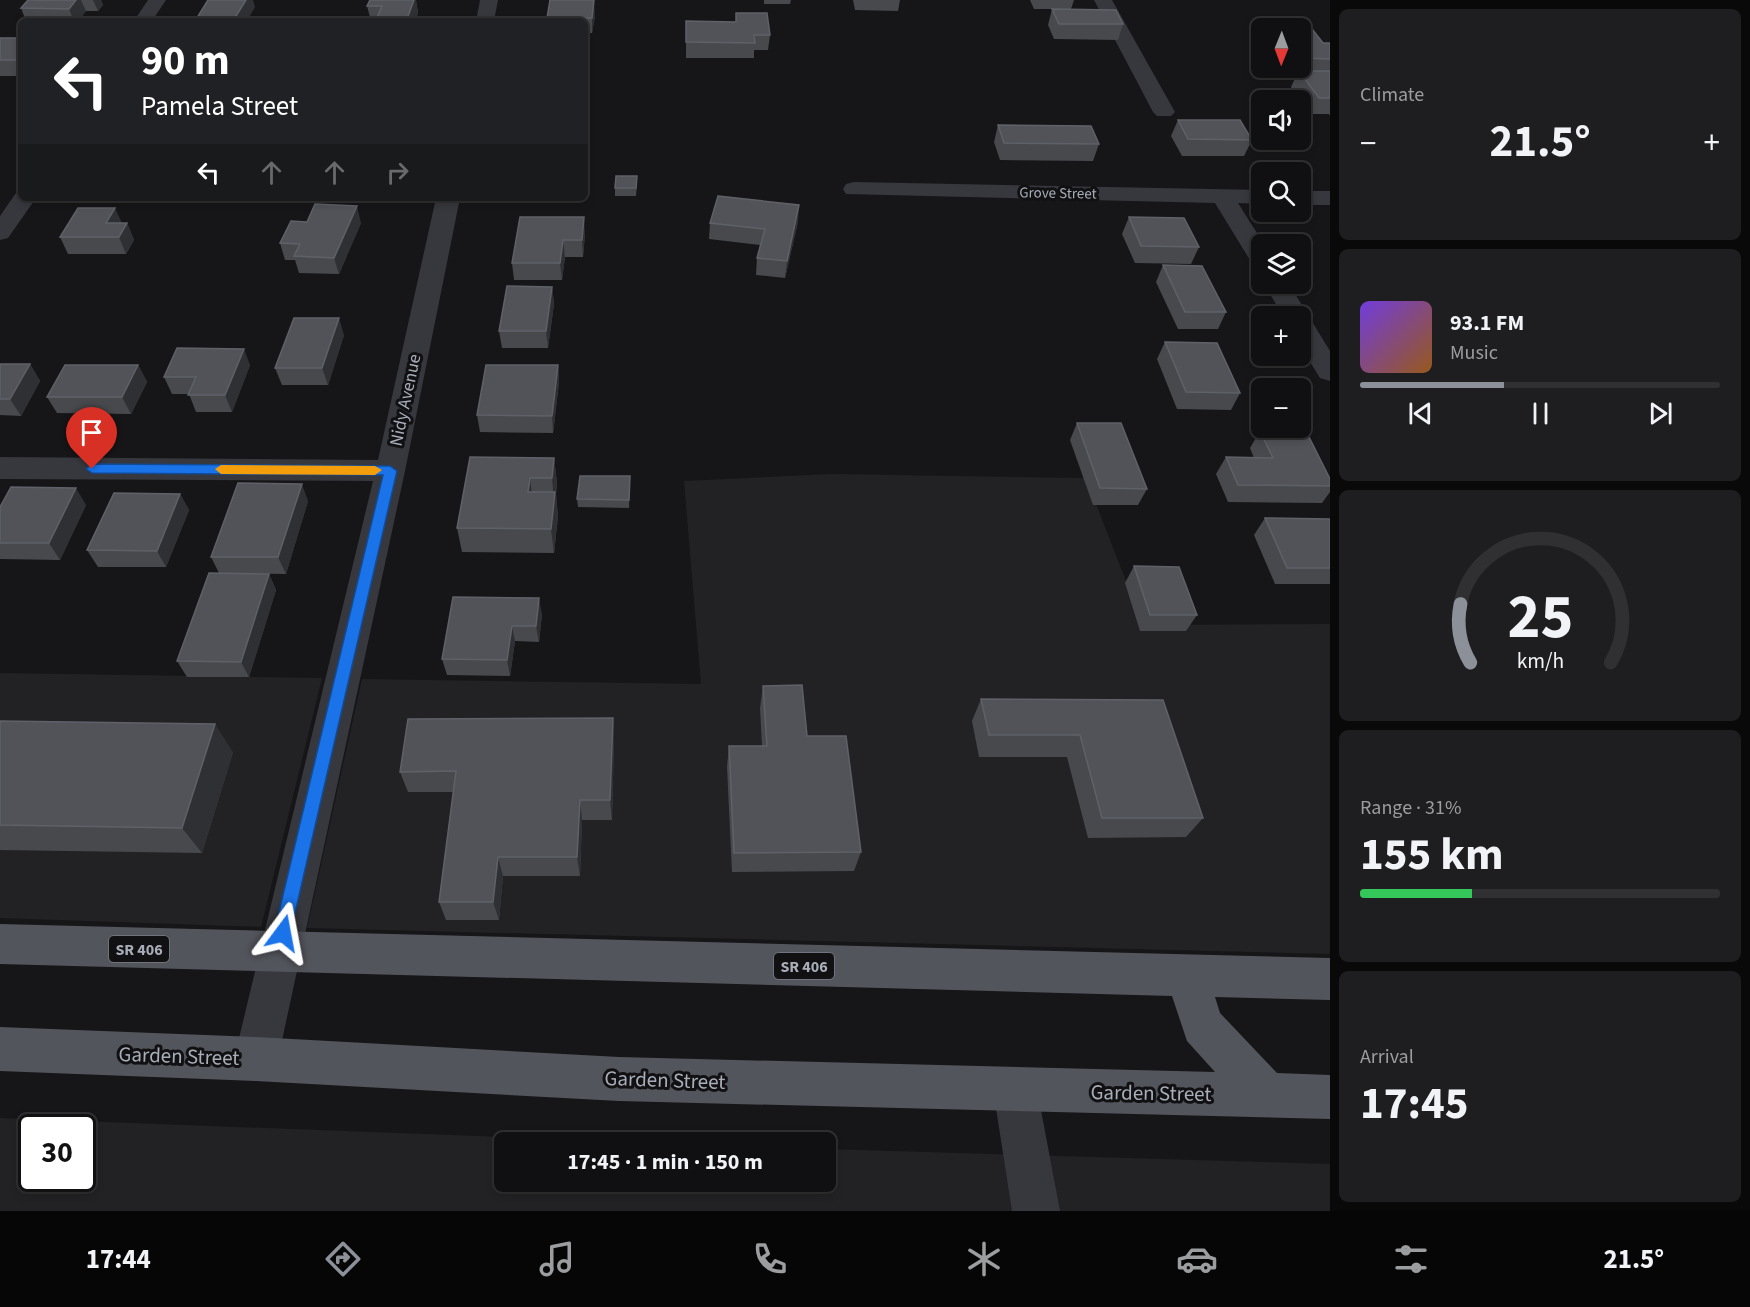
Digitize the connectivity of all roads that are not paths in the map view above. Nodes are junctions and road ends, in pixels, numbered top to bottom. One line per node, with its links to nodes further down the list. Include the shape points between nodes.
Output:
1 (157, 0): 4 (street)
2 (489, 0): 5 (street)
3 (1103, 0): 6 (street)
4 (144, 18)
5 (486, 18)
6 (1164, 112)
7 (854, 189): 8 (street, Grove Street)
8 (1222, 196): 9 (street, Grove Street); 15 (street)
9 (1251, 197)
10 (1311, 198): 11 (street)
11 (1330, 198)
12 (22, 201): 14 (street)
13 (447, 201): 19 (street, Nidy Avenue)
14 (0, 233)
15 (1251, 243)
16 (1311, 342): 17 (street)
17 (1330, 372)
18 (0, 468): 19 (street)
19 (390, 471): 21 (street, Nidy Avenue)
20 (0, 944): 21 (main road, SR 406)
21 (278, 954): 22 (main road, SR 406); 25 (street, Nidy Avenue)
22 (1187, 975): 23 (main road, SR 406); 27 (main road, via 1202,1026)
23 (1330, 979)
24 (0, 1049): 25 (main road, Garden Street)
25 (256, 1059): 26 (main road, Garden Street, via 619,1079)
26 (1015, 1089): 27 (main road, Garden Street); 29 (street)
27 (1268, 1096): 28 (main road, Garden Street)
28 (1330, 1097)
29 (1036, 1211)

